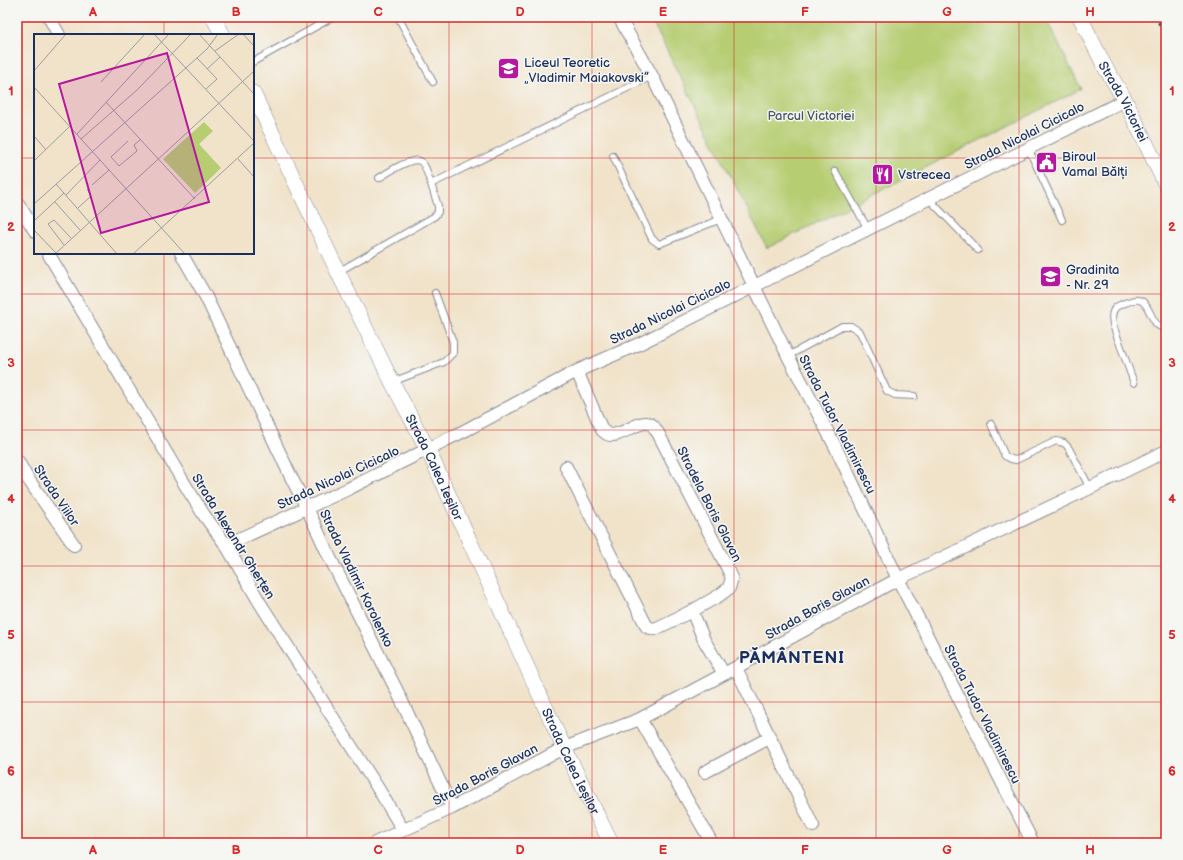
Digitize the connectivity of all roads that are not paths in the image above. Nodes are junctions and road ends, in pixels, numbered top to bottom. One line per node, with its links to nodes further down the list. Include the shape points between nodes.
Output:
1 (48, 17): 7 (street)
2 (333, 17): 9 (lane)
3 (398, 17): 11 (lane)
4 (619, 17): 10 (street, Strada Tudor Vladimirescu)
5 (1080, 17): 13 (street, Strada Victoriei)
6 (215, 18): 8 (street)
7 (58, 34)
8 (223, 34)
9 (254, 61)
10 (652, 76): 18 (lane); 22 (street, Strada Tudor Vladimirescu)
11 (433, 82)
12 (254, 95): 29 (street, Strada Calea Ieșilor)
13 (1125, 100): 14 (street, Strada Nicolai Cicicalo); 19 (street, Strada Victoriei)
14 (1028, 148): 20 (street, Strada Nicolai Cicicalo); 23 (lane)
15 (614, 156): 22 (lane, via 652,239 659,244)
16 (835, 171): 24 (lane)
17 (379, 178): 18 (lane, via 411,161 421,161)
18 (430, 184): 29 (lane, via 438,206 435,216)
19 (1166, 185)
20 (929, 198): 24 (street, Strada Nicolai Cicicalo); 26 (lane)
21 (17, 202): 25 (street)
22 (721, 219): 30 (street, Strada Tudor Vladimirescu)
23 (1062, 220)
24 (868, 229): 30 (street, Strada Nicolai Cicicalo)
25 (34, 230)
26 (978, 250)
27 (49, 254): 46 (street, Strada Alexandr Gherțen, via 187,488)
28 (182, 254): 44 (street, Strada Vladimir Korolenko, via 206,297)
29 (338, 272): 35 (street, Strada Calea Ieșilor)
30 (754, 286): 33 (street, Strada Tudor Vladimirescu); 34 (street, Strada Nicolai Cicicalo)
31 (435, 293): 35 (lane, via 453,342 453,353 444,362)
32 (1166, 328): 36 (lane, via 1155,323 1146,304 1140,300 1134,299 1116,308 1112,315 1113,325)
33 (788, 356): 37 (lane, via 842,326 851,326 860,332 887,391 895,395); 47 (street, Strada Tudor Vladimirescu, via 835,446)
34 (577, 372): 39 (street, Strada Nicolai Cicicalo); 48 (street, Stradela Boris Glavan, via 606,434 615,435 642,423 652,425 728,569 732,578 729,588)
35 (392, 382): 39 (street, Strada Calea Ieșilor)
36 (1134, 383)
37 (914, 396)
38 (991, 424): 43 (lane, via 1005,456 1011,459 1016,460 1056,441 1064,443)
39 (428, 450): 44 (street, Strada Nicolai Cicicalo); 53 (street, Strada Calea Ieșilor)
40 (1166, 451): 43 (street, Strada Boris Glavan)
41 (17, 460): 45 (street, Strada Viilor)
42 (566, 467): 48 (street, Stradela Boris Glavan, via 647,626 655,629)
43 (1090, 488): 47 (street, Strada Boris Glavan)
44 (307, 508): 46 (street, Strada Nicolai Cicicalo); 55 (street, Strada Vladimir Korolenko)
45 (74, 545)
46 (226, 545): 57 (street, Strada Alexandr Gherțen)
47 (898, 579): 49 (street, Strada Boris Glavan); 61 (street, Strada Tudor Vladimirescu)
48 (692, 611): 50 (street, via 704,640)
49 (736, 668): 50 (street, Strada Boris Glavan); 52 (street)
50 (724, 674): 51 (street, Strada Boris Glavan)
51 (640, 719): 53 (street, Strada Boris Glavan); 60 (street)
52 (769, 738): 54 (street); 56 (street)
53 (564, 748): 55 (street, Strada Boris Glavan); 59 (street, Strada Calea Ieșilor)
54 (706, 772)
55 (452, 808): 57 (street, Strada Boris Glavan)
56 (812, 826)
57 (403, 830): 58 (street, Strada Boris Glavan)
58 (375, 843)
59 (611, 843)
60 (712, 843)
61 (1033, 843)

